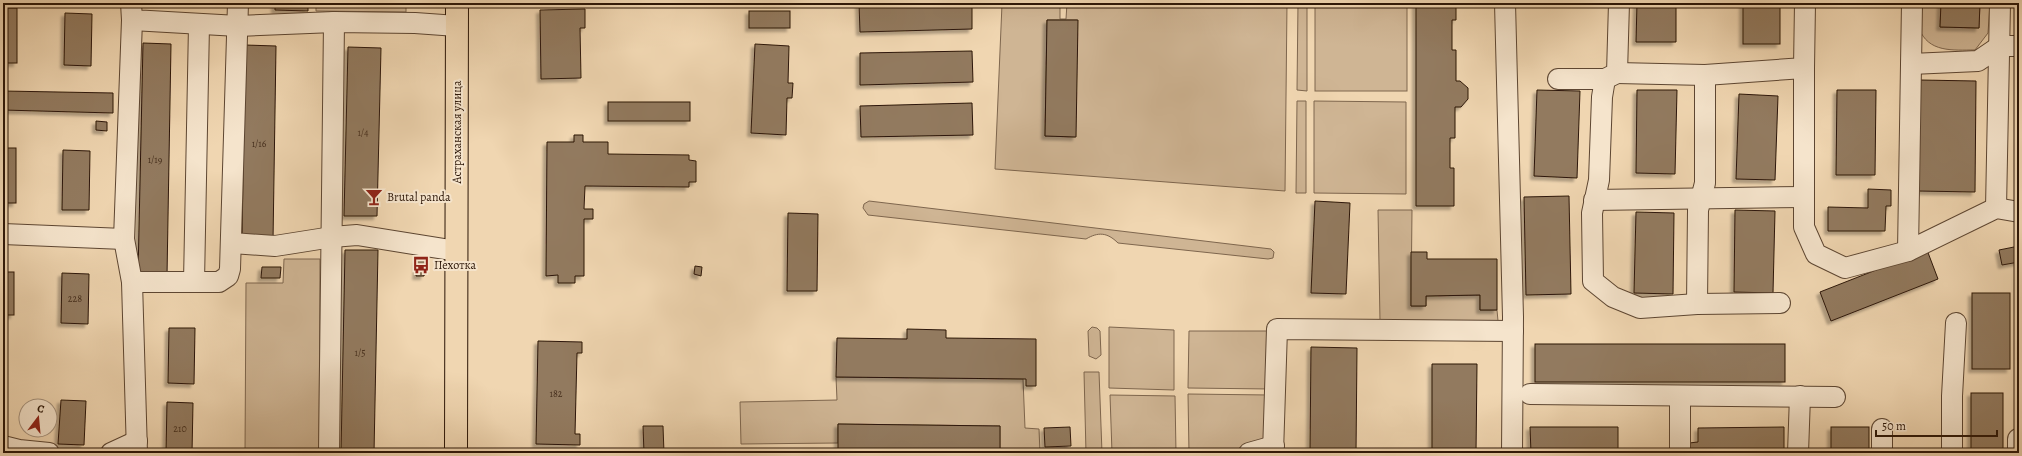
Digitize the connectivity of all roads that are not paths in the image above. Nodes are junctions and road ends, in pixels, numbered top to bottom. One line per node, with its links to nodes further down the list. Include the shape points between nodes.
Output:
1 (238, 3): 11 (lane)
2 (457, 3): 12 (main road, Астраханская улица)
3 (1505, 3): 35 (lane)
4 (1619, 3): 17 (lane)
5 (1805, 3): 15 (lane)
6 (1912, 3): 14 (lane)
7 (2000, 3): 13 (lane)
8 (132, 12): 10 (lane); 26 (lane)
9 (334, 22): 11 (lane); 12 (lane); 25 (lane)
10 (199, 24): 11 (lane); 31 (lane)
11 (238, 26): 27 (lane)
12 (457, 26): 28 (main road, Астраханская улица)
13 (2009, 46): 14 (lane, via 1978,61); 22 (lane)
14 (1911, 64): 29 (lane)
15 (1804, 68): 16 (lane); 19 (lane)
16 (1705, 75): 17 (lane); 20 (lane, via 1705,183)
17 (1611, 76): 18 (lane); 21 (lane, via 1602,97 1599,180)
18 (1558, 79)
19 (1804, 197): 20 (lane); 29 (lane, via 1804,227 1816,254 1845,268)
20 (1701, 199): 21 (lane); 33 (lane, via 1698,210)
21 (1594, 200): 33 (lane, via 1593,281 1613,297 1640,308)
22 (1996, 208): 23 (lane); 29 (lane)
23 (2019, 212)
24 (3, 234): 26 (lane)
25 (332, 237): 27 (lane, via 275,246); 28 (lane, via 357,235); 46 (lane)
26 (124, 239): 30 (lane)
27 (232, 243): 31 (lane, via 230,269 225,279 219,282)
28 (457, 251): 47 (main road, Астраханская улица)
29 (1908, 251)
30 (132, 282): 31 (lane); 42 (lane)
31 (194, 282)
32 (1780, 303): 33 (lane)
33 (1698, 304)
34 (1956, 323): 53 (lane)
35 (1513, 331): 43 (lane, via 1277,329); 49 (lane)
36 (1530, 394): 38 (lane)
37 (1800, 396): 38 (lane); 39 (lane); 51 (lane)
38 (1680, 397): 50 (lane)
39 (1835, 397)
40 (1882, 429): 52 (lane)
41 (3, 446): 44 (lane)
42 (137, 447): 45 (lane)
43 (1274, 450): 48 (lane)
44 (49, 453)
45 (111, 453)
46 (329, 453)
47 (456, 453)
48 (1249, 453)
49 (1512, 453)
50 (1680, 453)
51 (1798, 453)
52 (1882, 453)
53 (1952, 453)

